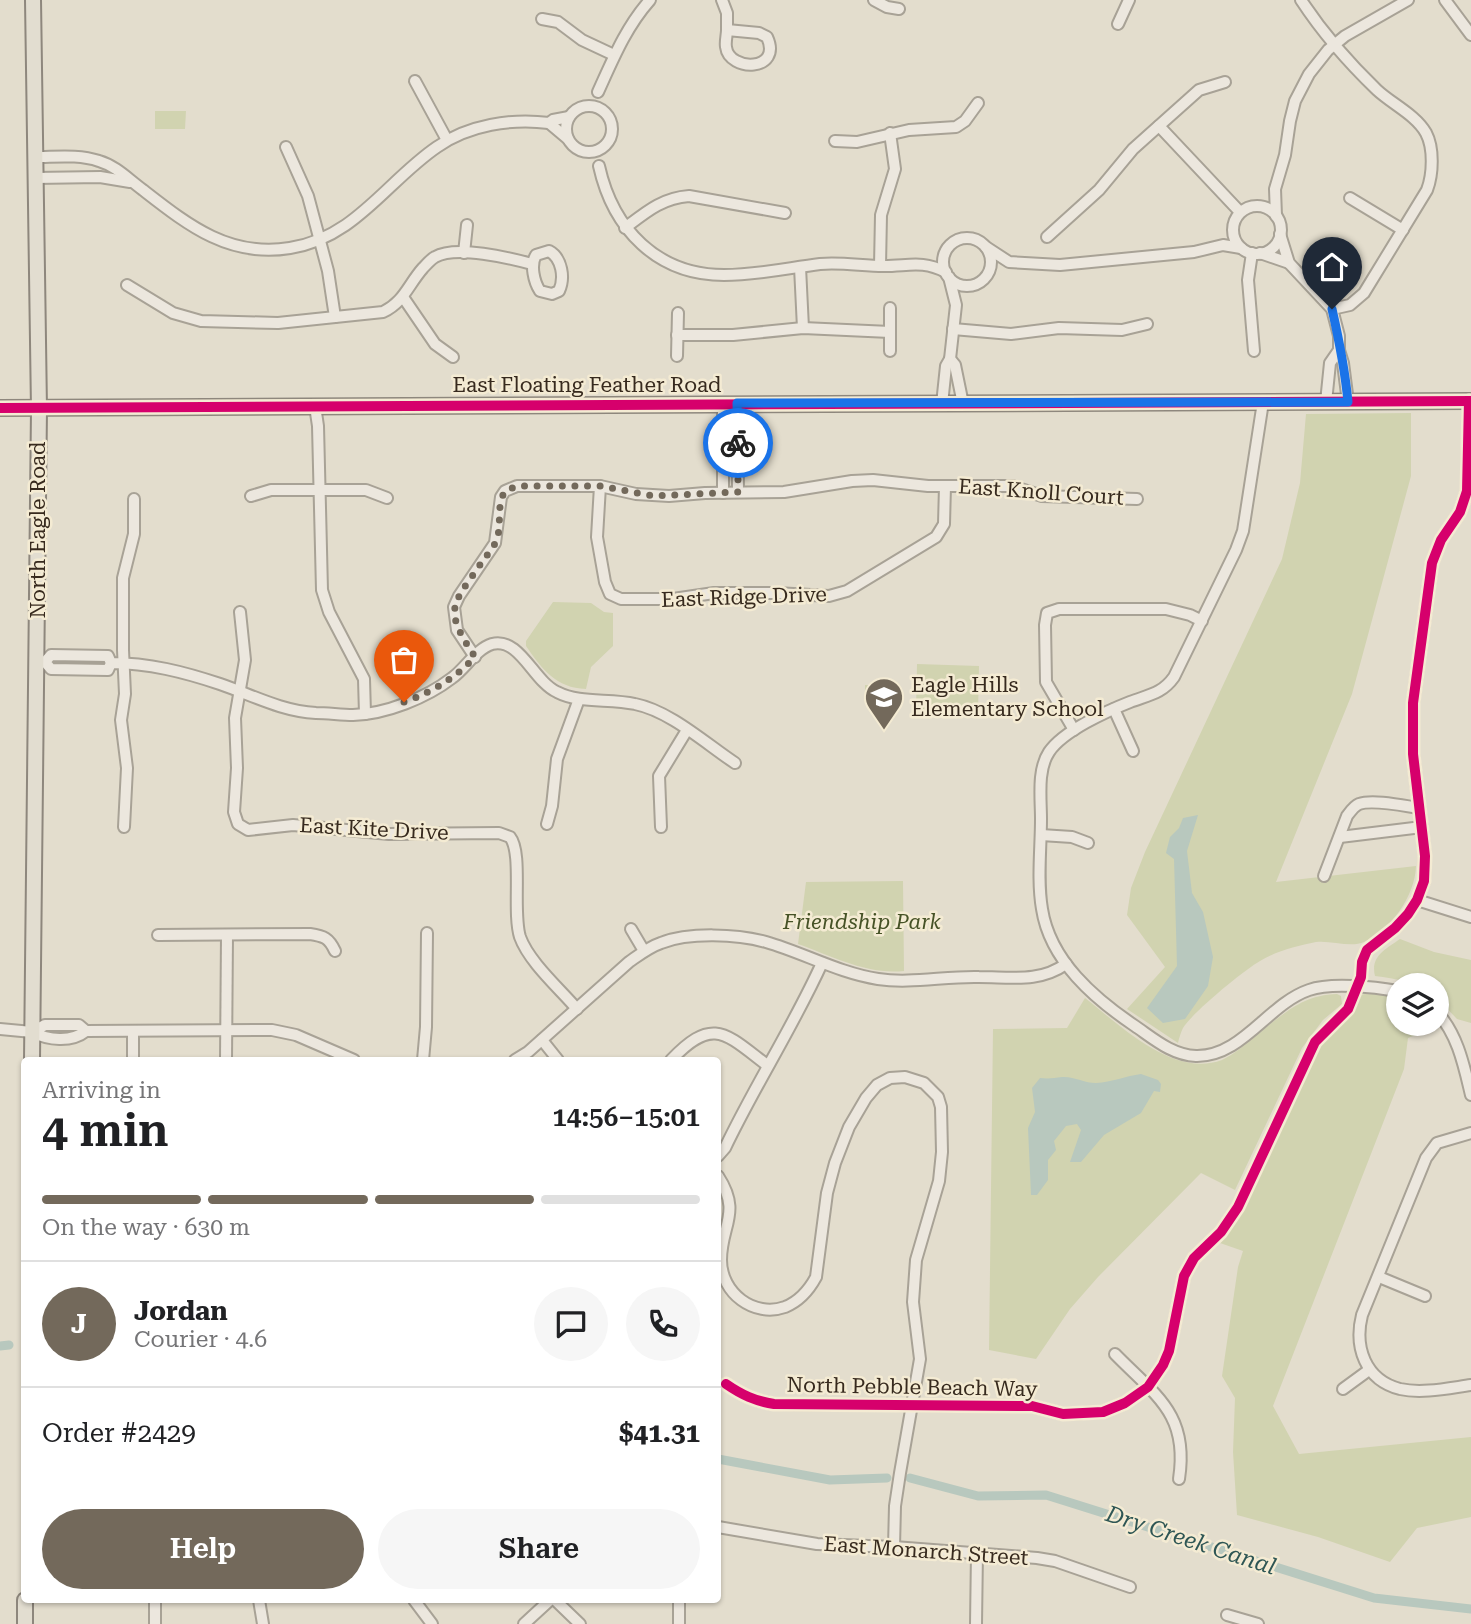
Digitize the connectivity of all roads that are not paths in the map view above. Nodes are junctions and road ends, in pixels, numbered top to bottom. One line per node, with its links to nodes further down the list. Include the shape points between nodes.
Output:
1 (33, 0): 32 (main road, North Eagle Road)
2 (650, 0): 15 (street)
3 (722, 0): 12 (street)
4 (874, 0): 9 (street)
5 (1129, 0): 11 (street)
6 (1301, 0): 14 (street)
7 (1408, 0): 14 (street)
8 (1445, 0): 13 (street)
9 (899, 9)
10 (542, 19): 15 (street, via 558,22)
11 (1118, 24)
12 (727, 30): 12 (street, via 730,58 754,64 768,57 766,37)
13 (1471, 35)
14 (1335, 44): 36 (street, via 1299,92); 45 (street, via 1428,136 1430,182)
15 (614, 55): 18 (street)
16 (415, 81): 27 (street)
17 (1225, 82): 24 (street, via 1199,90)
18 (598, 92): 20 (street); 21 (street)
19 (978, 103): 25 (street, via 956,127)
20 (581, 107): 21 (street); 22 (street)
21 (604, 111): 29 (street, via 612,124)
22 (569, 117): 23 (street); 26 (street)
23 (549, 123): 26 (street); 27 (street, via 492,125)
24 (1159, 126): 39 (street); 47 (street)
25 (890, 133): 28 (street, via 857,142); 58 (street, via 895,169 881,215)
26 (568, 139): 31 (street)
27 (447, 140): 48 (street, via 354,221)
28 (835, 141)
29 (606, 146): 31 (street); 33 (street)
30 (286, 148): 48 (street, via 308,196)
31 (585, 152): 33 (street)
32 (35, 157): 34 (main road, North Eagle Road); 35 (street, via 98,161)
33 (599, 166): 44 (street, via 607,195)
34 (35, 178): 35 (street, via 100,177); 90 (main road, North Eagle Road)
35 (133, 182): 48 (street, via 203,233 230,245 260,251)
36 (1275, 189): 38 (street); 41 (street)
37 (1350, 198): 45 (street)
38 (1254, 206): 39 (street); 41 (street)
39 (1240, 212): 43 (street)
40 (785, 213): 44 (street, via 689,196 657,204)
41 (1276, 216): 46 (street)
42 (467, 225): 53 (street)
43 (1233, 226): 50 (street); 52 (street, via 1233,234)
44 (625, 228): 59 (street, via 651,252 694,272 724,275)
45 (1403, 230): 67 (street, via 1364,293 1350,305)
46 (1280, 234): 52 (street, via 1273,247); 56 (street)
47 (1047, 237)
48 (319, 240): 69 (street)
49 (986, 247): 51 (street, via 962,238); 54 (street); 61 (street, via 991,261)
50 (1208, 248): 52 (street, via 1223,245); 54 (street, via 1060,265)
51 (946, 251): 55 (street); 60 (street)
52 (1251, 251): 56 (street); 77 (street, via 1248,280)
53 (464, 253): 57 (street); 64 (street, via 435,257)
54 (1009, 262): 61 (street)
55 (926, 263): 58 (street); 60 (street)
56 (1289, 263): 67 (street)
57 (532, 264)
58 (880, 266): 59 (street)
59 (800, 267): 71 (street)
60 (948, 274): 62 (street, via 962,285); 65 (street)
61 (986, 276): 62 (street)
62 (975, 284): 65 (street)
63 (127, 285): 69 (street, via 173,313 201,321 278,323)
64 (403, 297): 69 (street, via 383,312); 79 (street, via 435,344)
65 (956, 305): 72 (street)
66 (890, 308): 73 (street)
67 (1332, 309): 75 (street)
68 (678, 313): 74 (street)
69 (335, 317)
70 (1147, 324): 72 (street, via 1122,330 1059,328 1011,334)
71 (803, 328): 73 (street); 74 (street)
72 (953, 329): 80 (street)
73 (890, 332): 76 (street)
74 (677, 335): 78 (street)
75 (1339, 350): 83 (street, via 1330,363); 84 (street)
76 (890, 351)
77 (1254, 351)
78 (677, 356)
79 (453, 357)
80 (950, 359): 86 (street); 87 (street)
81 (1470, 401): 84 (main road, East Floating Feather Road); 91 (street, North Pebble Beach Way)
82 (1264, 402): 83 (main road, East Floating Feather Road); 87 (main road, East Floating Feather Road); 102 (street, via 1242,531)
83 (1326, 402): 84 (main road, East Floating Feather Road)
84 (1348, 402)
85 (730, 403): 86 (main road, East Floating Feather Road); 88 (main road, East Floating Feather Road); 95 (street); 96 (street)
86 (942, 404): 87 (main road, East Floating Feather Road)
87 (962, 404)
88 (315, 406): 90 (main road, East Floating Feather Road); 94 (street)
89 (0, 408): 90 (main road, East Floating Feather Road)
90 (39, 409): 104 (main road, North Eagle Road)
91 (1470, 463): 114 (street, North Pebble Beach Way, via 1464,502 1432,563 1412,721)
92 (600, 486): 93 (street, East Ridge Drive, via 597,537 605,582 610,594 621,599 714,593 829,596 847,591 936,537 944,524); 96 (street, East Knoll Court, via 654,496); 103 (street, East Knoll Court, via 517,486 505,491 495,543 454,607 457,630)
93 (945, 486): 95 (street, East Knoll Court, via 873,480 784,492); 100 (street, East Knoll Court, via 1012,486 1042,496)
94 (318, 490): 97 (street); 98 (street, via 366,490); 109 (street, via 321,590 364,679)
95 (738, 492): 96 (street, East Knoll Court)
96 (723, 493)
97 (251, 496)
98 (387, 498)
99 (134, 499): 105 (street, via 134,534 123,578)
100 (1137, 499)
101 (240, 612): 106 (street, via 245,660)
102 (1202, 621): 108 (street, via 1168,685); 111 (street, via 1166,609 1059,609 1047,613 1046,682)
103 (475, 657): 107 (street, via 492,644 506,644 521,654 553,691); 109 (street, via 450,680 424,695)
104 (41, 662): 105 (street, via 51,669 108,670 111,663); 140 (main road, North Eagle Road)
105 (123, 663): 106 (street, via 161,666); 116 (street)
106 (241, 692): 109 (street, via 294,712); 135 (street, East Kite Drive, via 235,718 234,812 238,824 248,830 293,825 389,834 499,833 512,838 520,938)
107 (579, 699): 110 (street, via 646,706); 115 (street, via 557,759)
108 (1114, 709): 111 (street); 112 (street)
109 (365, 714)
110 (687, 730): 113 (street); 117 (street, via 659,776)
111 (1074, 730): 119 (street, via 1050,750 1044,762)
112 (1133, 751)
113 (735, 763)
114 (1419, 808): 118 (street, North Pebble Beach Way); 120 (street, via 1359,804 1347,816)
115 (547, 824)
116 (124, 827)
117 (661, 827)
118 (1422, 827): 120 (street); 123 (street, North Pebble Beach Way, via 1425,867)
119 (1041, 835): 121 (street); 132 (street, via 1042,910)
120 (1340, 838): 122 (street)
121 (1088, 843)
122 (1324, 876)
123 (1417, 900): 124 (street); 133 (street, North Pebble Beach Way, via 1395,928 1367,950)
124 (1471, 917)
125 (631, 929): 130 (street)
126 (427, 933): 146 (street)
127 (227, 934): 128 (street); 129 (street, via 323,936); 139 (street)
128 (158, 935)
129 (335, 951)
130 (644, 951): 131 (street, via 678,938 735,937 768,943); 135 (street)
131 (822, 963): 132 (street, via 878,979 906,981 1038,978); 150 (street, via 798,1015)
132 (1066, 964): 133 (street, via 1117,1014 1166,1047 1198,1056 1230,1046 1310,989)
133 (1357, 987): 134 (street); 163 (street, North Pebble Beach Way, via 1348,1009 1315,1042 1238,1207 1184,1276 1169,1350)
134 (1386, 990)
135 (577, 1009): 141 (street)
136 (0, 1028): 140 (street)
137 (1449, 1029): 151 (street)
138 (133, 1031): 139 (street); 140 (street, via 45,1025); 143 (street)
139 (226, 1031): 144 (street); 145 (street, via 272,1030 296,1035)
140 (32, 1032): 142 (main road, North Eagle Road)
141 (542, 1040): 147 (street); 148 (street)
142 (32, 1057)
143 (133, 1057)
144 (226, 1057)
145 (344, 1057)
146 (422, 1057)
147 (519, 1057)
148 (556, 1057)
149 (674, 1057): 150 (street, via 693,1039 713,1033 736,1041)
150 (767, 1065): 153 (street)
151 (1470, 1089)
152 (1471, 1133): 157 (street, via 1437,1143 1426,1158)
153 (721, 1152)
154 (721, 1183): 155 (street, via 730,1208)
155 (721, 1260)
156 (721, 1260): 165 (street, via 726,1290 752,1308 785,1307 800,1299 816,1277 827,1193 849,1127 877,1086 905,1077 925,1083 941,1107 942,1152 939,1181 916,1260 913,1302 920,1359)
157 (1379, 1277): 158 (street); 160 (street, via 1358,1329 1362,1358)
158 (1425, 1296)
159 (1115, 1354): 163 (street)
160 (1369, 1370): 162 (street, via 1399,1389); 164 (street)
161 (726, 1384): 165 (street, North Pebble Beach Way, via 757,1402 774,1404)
162 (1471, 1385)
163 (1148, 1387): 165 (street, North Pebble Beach Way, via 1125,1403 1085,1414 1032,1406); 166 (street, via 1168,1408 1180,1434)
164 (1343, 1389)
165 (910, 1405): 168 (street, via 895,1506)
166 (1179, 1479)
167 (721, 1528): 168 (street, East Monarch Street, via 817,1544)
168 (894, 1546): 169 (street, East Monarch Street)
169 (977, 1552): 170 (street, East Monarch Street, via 1046,1559); 186 (street)
170 (1130, 1587)
171 (25, 1603): 179 (main road)
172 (155, 1603): 180 (street)
173 (259, 1603): 181 (street)
174 (416, 1603): 182 (street)
175 (548, 1603): 183 (street)
176 (556, 1603): 184 (street)
177 (679, 1603): 185 (street)
178 (1227, 1615): 187 (street)
179 (25, 1624)
180 (155, 1624)
181 (262, 1624)
182 (432, 1624)
183 (524, 1624)
184 (580, 1624)
185 (679, 1624)
186 (976, 1624)
187 (1258, 1624)

